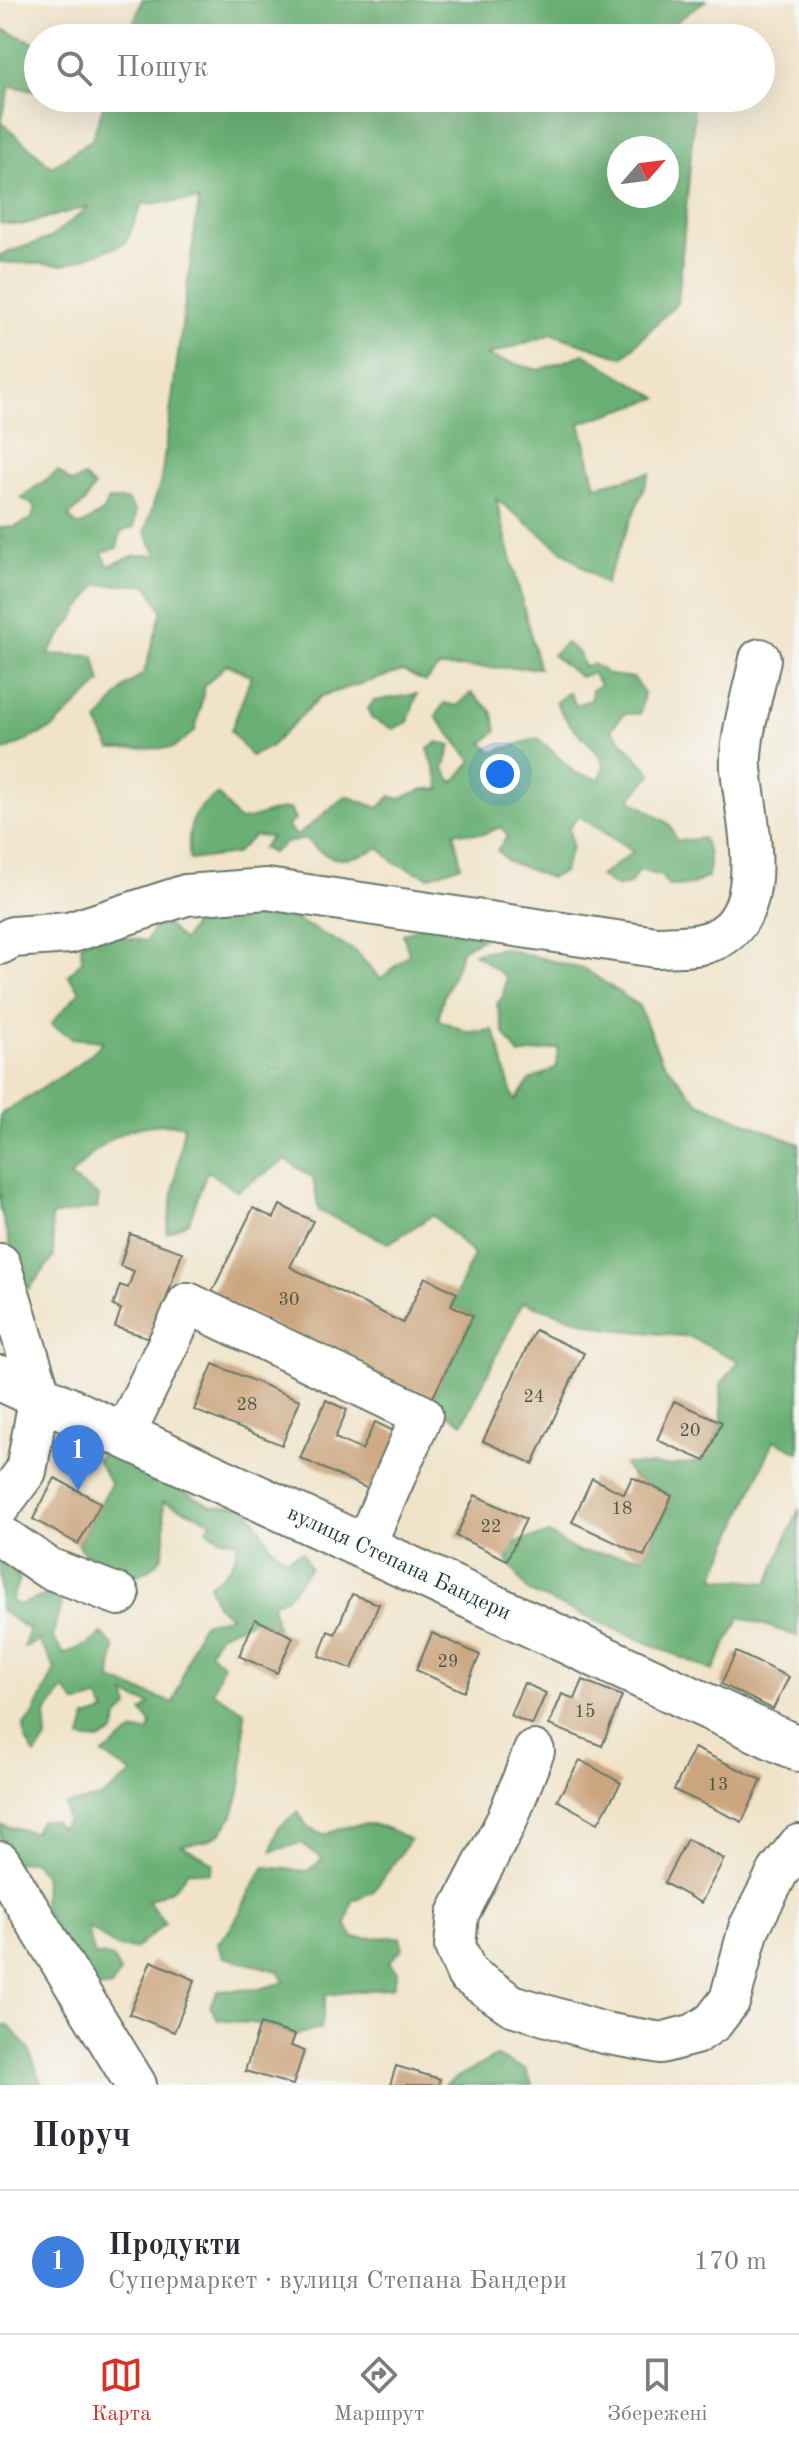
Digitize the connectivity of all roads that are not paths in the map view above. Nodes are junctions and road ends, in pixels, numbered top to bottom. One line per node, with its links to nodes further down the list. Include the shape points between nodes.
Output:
1 (760, 659): 2 (lane, via 741,764 752,853 751,897 730,929 706,943 656,947 267,889 186,895 69,933 13,937)
2 (0, 944)
3 (0, 1264): 5 (lane)
4 (0, 1378): 5 (main road, вулиця Степана Бандери)
5 (40, 1394): 6 (main road, вулиця Степана Бандери); 7 (lane, via 26,1471)
6 (125, 1433): 9 (main road, вулиця Степана Бандери); 9 (lane, via 188,1303 422,1415)
7 (0, 1506)
8 (0, 1535): 10 (lane, via 48,1568)
9 (365, 1545): 11 (main road, вулиця Степана Бандери)
10 (119, 1595)
11 (799, 1749)
12 (534, 1751): 13 (lane, via 507,1820 458,1914 455,1946 467,1974 512,2005 604,2033 661,2043 695,2034 730,2000 749,1928 778,1872)
13 (799, 1845)
14 (0, 1862): 15 (lane)
15 (136, 2085)

